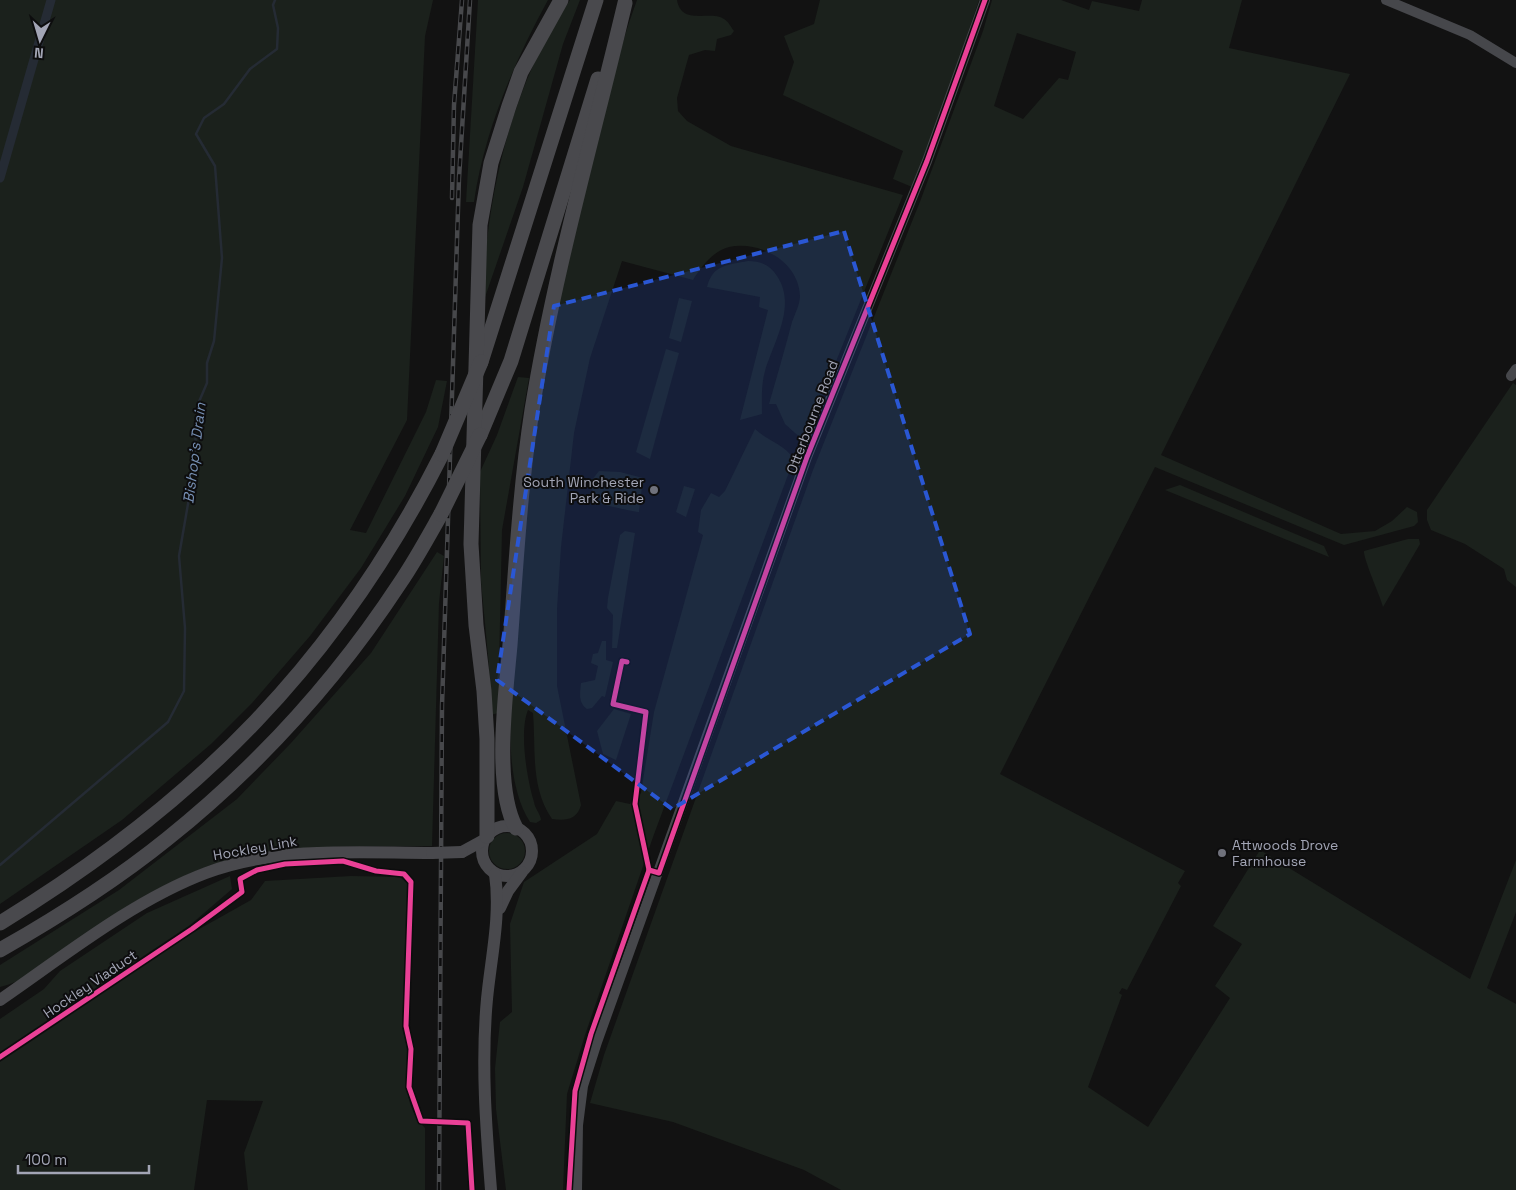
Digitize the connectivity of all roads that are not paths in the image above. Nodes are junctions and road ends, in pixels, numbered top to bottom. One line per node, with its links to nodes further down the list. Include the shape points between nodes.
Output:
1 (561, 0): 8 (highway, via 524,65 512,97 491,163 480,225 471,519 473,591 487,739)
2 (596, 0): 14 (highway, bridge, via 481,362 417,504 369,582 289,688 199,778 145,823)
3 (985, 0): 18 (street, Otterbourne Road, via 927,161 807,457 597,1042 583,1086 578,1126)
4 (1386, 0): 6 (street, via 1470,36)
5 (626, 1): 7 (highway, via 561,268 532,409 521,493 505,698 506,804); 15 (highway, bridge, via 581,129 511,362 441,514 401,582 362,637 278,736 220,794 116,878)
6 (1516, 63)
7 (516, 828): 8 (main road, via 503,826); 11 (main road, via 526,834 533,851)
8 (486, 838): 9 (main road, Hockley Link); 10 (main road, via 482,847)
9 (462, 852): 10 (main road, Hockley Link); 16 (main road, Hockley Link, bridge, via 289,855 236,864 207,873 155,896)
10 (484, 861): 12 (main road)
11 (522, 872): 12 (main road, via 509,877); 13 (main road)
12 (495, 874): 13 (main road)
13 (498, 911): 17 (main road, via 487,1000 484,1058)
14 (0, 923)
15 (0, 950)
16 (0, 1000)
17 (491, 1190)
18 (578, 1190)

